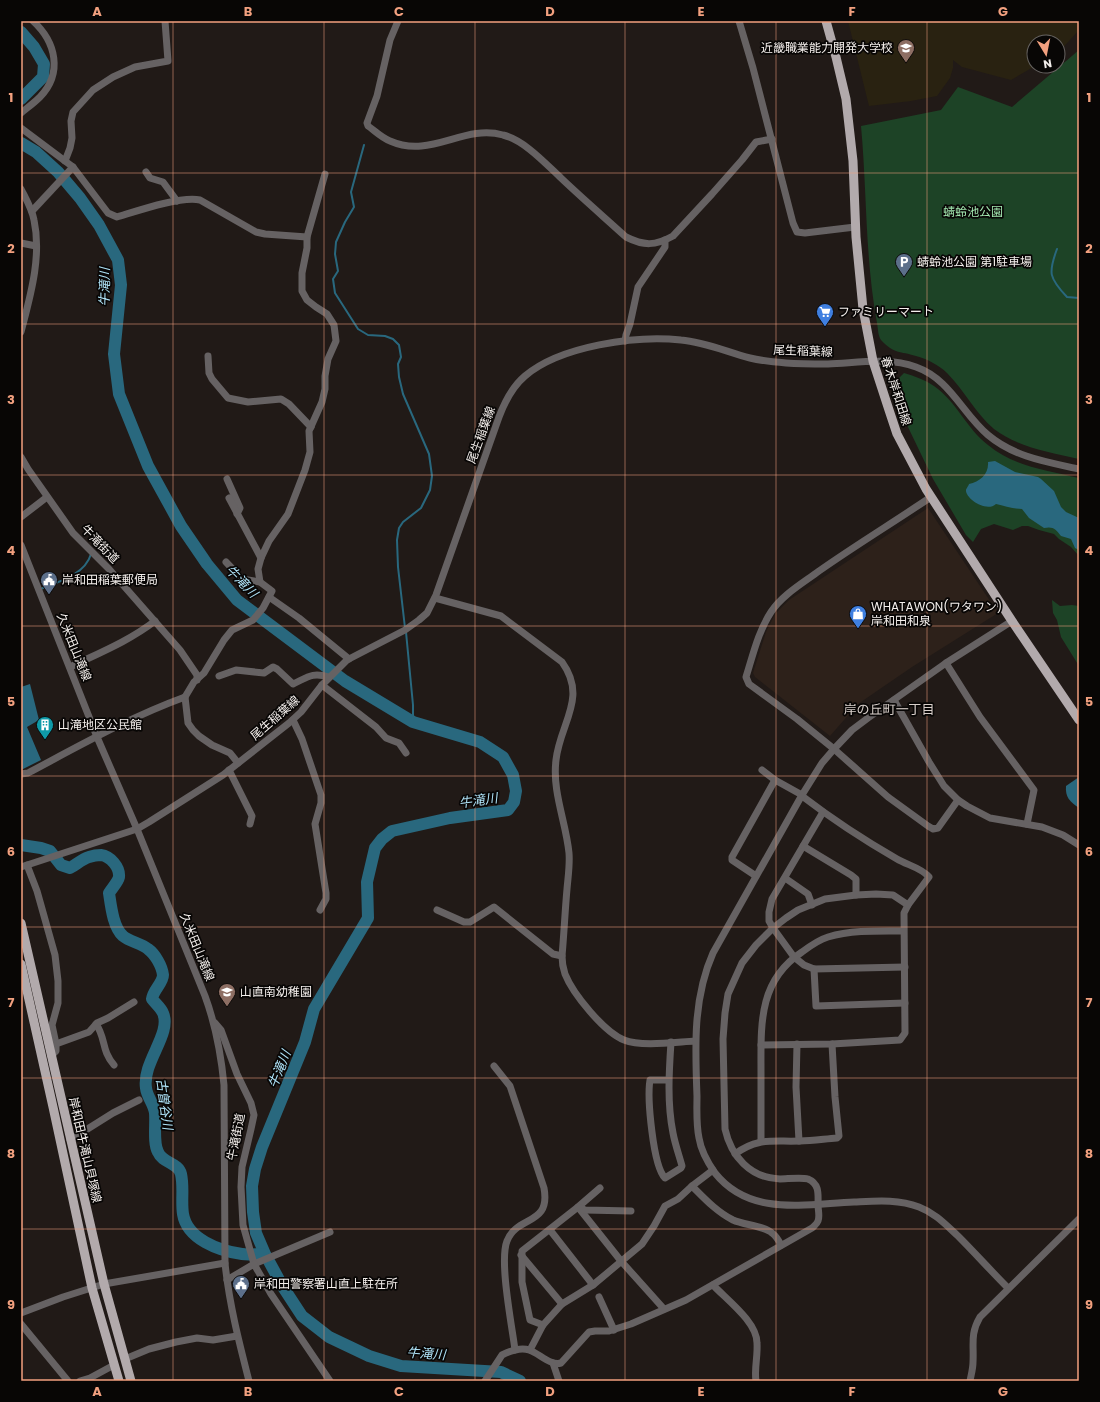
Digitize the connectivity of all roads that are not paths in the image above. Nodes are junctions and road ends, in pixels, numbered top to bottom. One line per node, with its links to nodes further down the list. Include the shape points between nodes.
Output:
1 (33, 21): 6 (street, via 50,42 54,57 53,71 50,82 40,97)
2 (165, 21): 9 (street, via 168,61 135,67 93,90 73,112 72,138)
3 (398, 21): 18 (street, via 387,49 378,96 368,126 389,141 408,147 425,147 486,132 502,134 542,161 626,237 647,244)
4 (739, 21): 8 (street)
5 (826, 21): 16 (main road, 春木岸和田線, via 846,99 853,161)
6 (21, 113)
7 (21, 128): 9 (street)
8 (772, 139): 16 (street, via 797,232); 18 (street, via 756,142 682,227)
9 (65, 161): 10 (street)
10 (73, 167): 14 (street, via 113,216); 15 (street)
11 (146, 172): 14 (street, via 150,178 163,182)
12 (325, 174): 17 (street)
13 (21, 189): 15 (street)
14 (177, 201): 17 (street, via 193,198 200,200 256,232)
15 (32, 211): 20 (street)
16 (856, 227): 24 (main road, 春木岸和田線, via 862,303)
17 (307, 236): 25 (street, via 302,292 316,308 327,314 334,326 336,341 328,359 322,402)
18 (665, 240): 22 (street, via 665,247 638,286)
19 (21, 243): 20 (street)
20 (36, 246): 21 (street, via 34,272)
21 (21, 332)
22 (625, 341): 24 (street, 尾生稲葉線, via 656,339 697,342 751,358 785,363); 39 (street, 尾生稲葉線, via 582,348 545,362 515,386 501,412)
23 (208, 356): 25 (street, via 209,373 228,398 248,402 281,399)
24 (873, 362): 27 (street, 尾生稲葉線, via 904,363 929,372 949,389 978,426 1002,445 1026,457); 30 (main road, 春木岸和田線, via 898,434)
25 (310, 426): 35 (street, via 310,452 299,487 288,514)
26 (21, 457): 29 (street, 牛滝街道)
27 (1079, 469)
28 (227, 480): 32 (street, via 240,508)
29 (47, 497): 33 (street); 41 (street, 牛滝街道, via 73,533 109,569)
30 (931, 497): 40 (main road, 春木岸和田線); 54 (street, via 792,591 772,611 759,634 746,678 749,684)
31 (229, 498): 32 (street)
32 (237, 514): 35 (street)
33 (21, 517)
34 (21, 545): 44 (street, 久米田山滝線)
35 (261, 558): 37 (street, via 258,569)
36 (226, 562): 37 (street, via 242,579)
37 (260, 582): 38 (street, via 272,591)
38 (269, 597): 42 (street, via 300,618); 47 (street, via 253,620 232,630)
39 (435, 598): 42 (street, 尾生稲葉線, via 426,613 406,630); 80 (street, via 502,616 562,662 569,671 574,694 572,708 560,741 555,773 569,854)
40 (1012, 621): 43 (street); 52 (main road, 春木岸和田線)
41 (155, 622): 44 (street, via 143,631); 47 (street, 牛滝街道, via 180,650 197,675)
42 (348, 659): 46 (street, 尾生稲葉線)
43 (946, 663): 50 (street); 65 (street, via 980,717 1034,790)
44 (70, 667): 53 (street, 久米田山滝線)
45 (218, 676): 46 (street, via 236,670 264,672 273,668 293,684 310,675)
46 (329, 677): 48 (street, 尾生稲葉線)
47 (197, 680): 49 (street)
48 (322, 685): 51 (street, 尾生稲葉線); 55 (street, via 376,727 386,738 399,743)
49 (185, 697): 53 (street); 56 (street, via 188,723 193,730 212,745 230,753)
50 (894, 700): 54 (street, via 852,730); 62 (street, via 944,786)
51 (293, 720): 56 (street, 尾生稲葉線); 75 (street, via 321,795 322,803 315,824 326,899)
52 (1079, 720)
53 (98, 737): 59 (street, via 28,773); 66 (street, 久米田山滝線)
54 (834, 749): 61 (street, via 822,763); 62 (street, via 888,797 933,829 938,828)
55 (406, 754)
56 (238, 763): 57 (street, 尾生稲葉線)
57 (229, 770): 64 (street, via 252,816); 66 (street, 尾生稲葉線)
58 (762, 770): 60 (street)
59 (21, 774)
60 (775, 780): 61 (street); 70 (street, via 732,857 732,860)
61 (802, 796): 63 (street); 70 (street)
62 (958, 800): 65 (street, via 990,818)
63 (823, 812): 68 (street); 74 (street, via 929,877)
64 (250, 824)
65 (1027, 824): 67 (street, via 1063,835)
66 (137, 829): 69 (street, 尾生稲葉線); 87 (street, 久米田山滝線)
67 (1079, 845)
68 (803, 846): 71 (street); 72 (street, via 852,875 856,879)
69 (24, 866): 91 (street, via 37,891 55,955 58,1003 52,1025)
70 (756, 876): 89 (street, via 709,963 701,989)
71 (785, 878): 73 (street, via 808,894); 78 (street, via 772,899 769,912 769,921)
72 (856, 895): 73 (street, via 825,899); 74 (street, via 893,896)
73 (812, 904): 78 (street, via 798,910)
74 (908, 905): 79 (street, via 904,913)
75 (320, 910)
76 (437, 910): 80 (street, via 464,922 470,922 494,907 553,954)
77 (21, 923): 95 (main road, 岸和田牛滝山貝塚線)
78 (774, 928): 81 (street); 105 (street, via 742,963 728,994 724,1039 725,1129 728,1142)
79 (903, 931): 81 (street, via 849,932 827,937); 83 (street)
80 (562, 956): 90 (street, via 565,974 573,989 607,1029 625,1040 647,1043)
81 (794, 957): 84 (street); 94 (street, via 775,979 768,995 762,1023)
82 (21, 964): 124 (main road, 岸和田牛滝山貝塚線)
83 (904, 967): 84 (street); 86 (street)
84 (814, 969): 86 (street, via 816,1006)
85 (134, 1002): 88 (street)
86 (905, 1003): 93 (street, via 905,1033 900,1040)
87 (214, 1021): 96 (street, 牛滝街道, via 221,1030); 97 (street, 久米田山滝線)
88 (96, 1024): 91 (street, via 89,1032); 98 (street, via 102,1034 108,1058)
89 (695, 1041): 90 (street); 106 (street, via 699,1138 705,1157)
90 (671, 1042): 100 (street)
91 (56, 1044): 95 (street, via 56,1051)
92 (797, 1044): 93 (street); 94 (street); 104 (street)
93 (832, 1044): 104 (street, via 839,1136)
94 (761, 1045): 103 (street)
95 (51, 1056): 102 (main road, 岸和田牛滝山貝塚線)
96 (231, 1057): 97 (street); 119 (street, 牛滝街道, via 254,1115 242,1167 243,1219)
97 (221, 1058): 117 (street, 久米田山滝線, via 224,1085)
98 (114, 1065)
99 (494, 1066): 134 (street, via 512,1090 546,1198 541,1213 512,1232 505,1249 505,1272)
100 (669, 1080): 100 (street, via 673,1133 682,1166 665,1178 656,1156 648,1089 650,1080)
101 (139, 1100): 102 (street, via 112,1113)
102 (70, 1140): 121 (main road, 岸和田牛滝山貝塚線)
103 (761, 1141): 104 (street); 105 (street, via 745,1146)
104 (799, 1141)
105 (735, 1154): 109 (street, via 746,1167 760,1175 778,1179 807,1179 814,1183 818,1191)
106 (713, 1170): 107 (street); 109 (street, via 724,1183 746,1198 778,1205)
107 (692, 1186): 115 (street, via 711,1205 727,1216 772,1233); 118 (street, via 678,1199 665,1206 642,1244)
108 (600, 1188): 110 (street)
109 (818, 1204): 115 (street, via 817,1223); 125 (street, via 895,1201 919,1207 937,1216)
110 (578, 1206): 111 (street, via 585,1210); 113 (street); 118 (street)
111 (631, 1211)
112 (1079, 1219): 125 (street)
113 (550, 1230): 116 (street, via 522,1251); 122 (street)
114 (330, 1232): 119 (street)
115 (782, 1245): 123 (street)
116 (521, 1255): 127 (street); 131 (street, via 522,1282 530,1320)
117 (225, 1260): 120 (street, 久米田山滝線); 121 (street)
118 (621, 1262): 122 (street); 128 (street)
119 (255, 1264): 120 (street); 144 (street, 牛滝街道, via 271,1294)
120 (227, 1280): 133 (street, 久米田山滝線)
121 (104, 1284): 124 (street); 136 (main road, 岸和田牛滝山貝塚線)
122 (593, 1285): 127 (street)
123 (712, 1285): 128 (street); 147 (street, via 753,1328 758,1343)
124 (92, 1288): 129 (street); 138 (main road, 岸和田牛滝山貝塚線)
125 (1008, 1288): 148 (street, via 980,1317 974,1327)
126 (599, 1296): 132 (street)
127 (562, 1304): 131 (street)
128 (664, 1309): 132 (street)
129 (21, 1313)
130 (21, 1324): 139 (street)
131 (543, 1326): 135 (street)
132 (614, 1330): 137 (street, via 589,1332 561,1363)
133 (237, 1336): 136 (street, via 176,1342); 143 (street, 久米田山滝線)
134 (515, 1350): 135 (street); 145 (street, via 499,1357)
135 (530, 1350): 137 (street)
136 (125, 1359): 142 (main road, 岸和田牛滝山貝塚線)
137 (553, 1363): 146 (street)
138 (114, 1365): 140 (street); 141 (main road, 岸和田牛滝山貝塚線)
139 (68, 1381)
140 (80, 1381)
141 (119, 1381)
142 (131, 1381)
143 (249, 1381)
144 (330, 1381)
145 (485, 1381)
146 (559, 1381)
147 (756, 1381)
148 (970, 1381)

